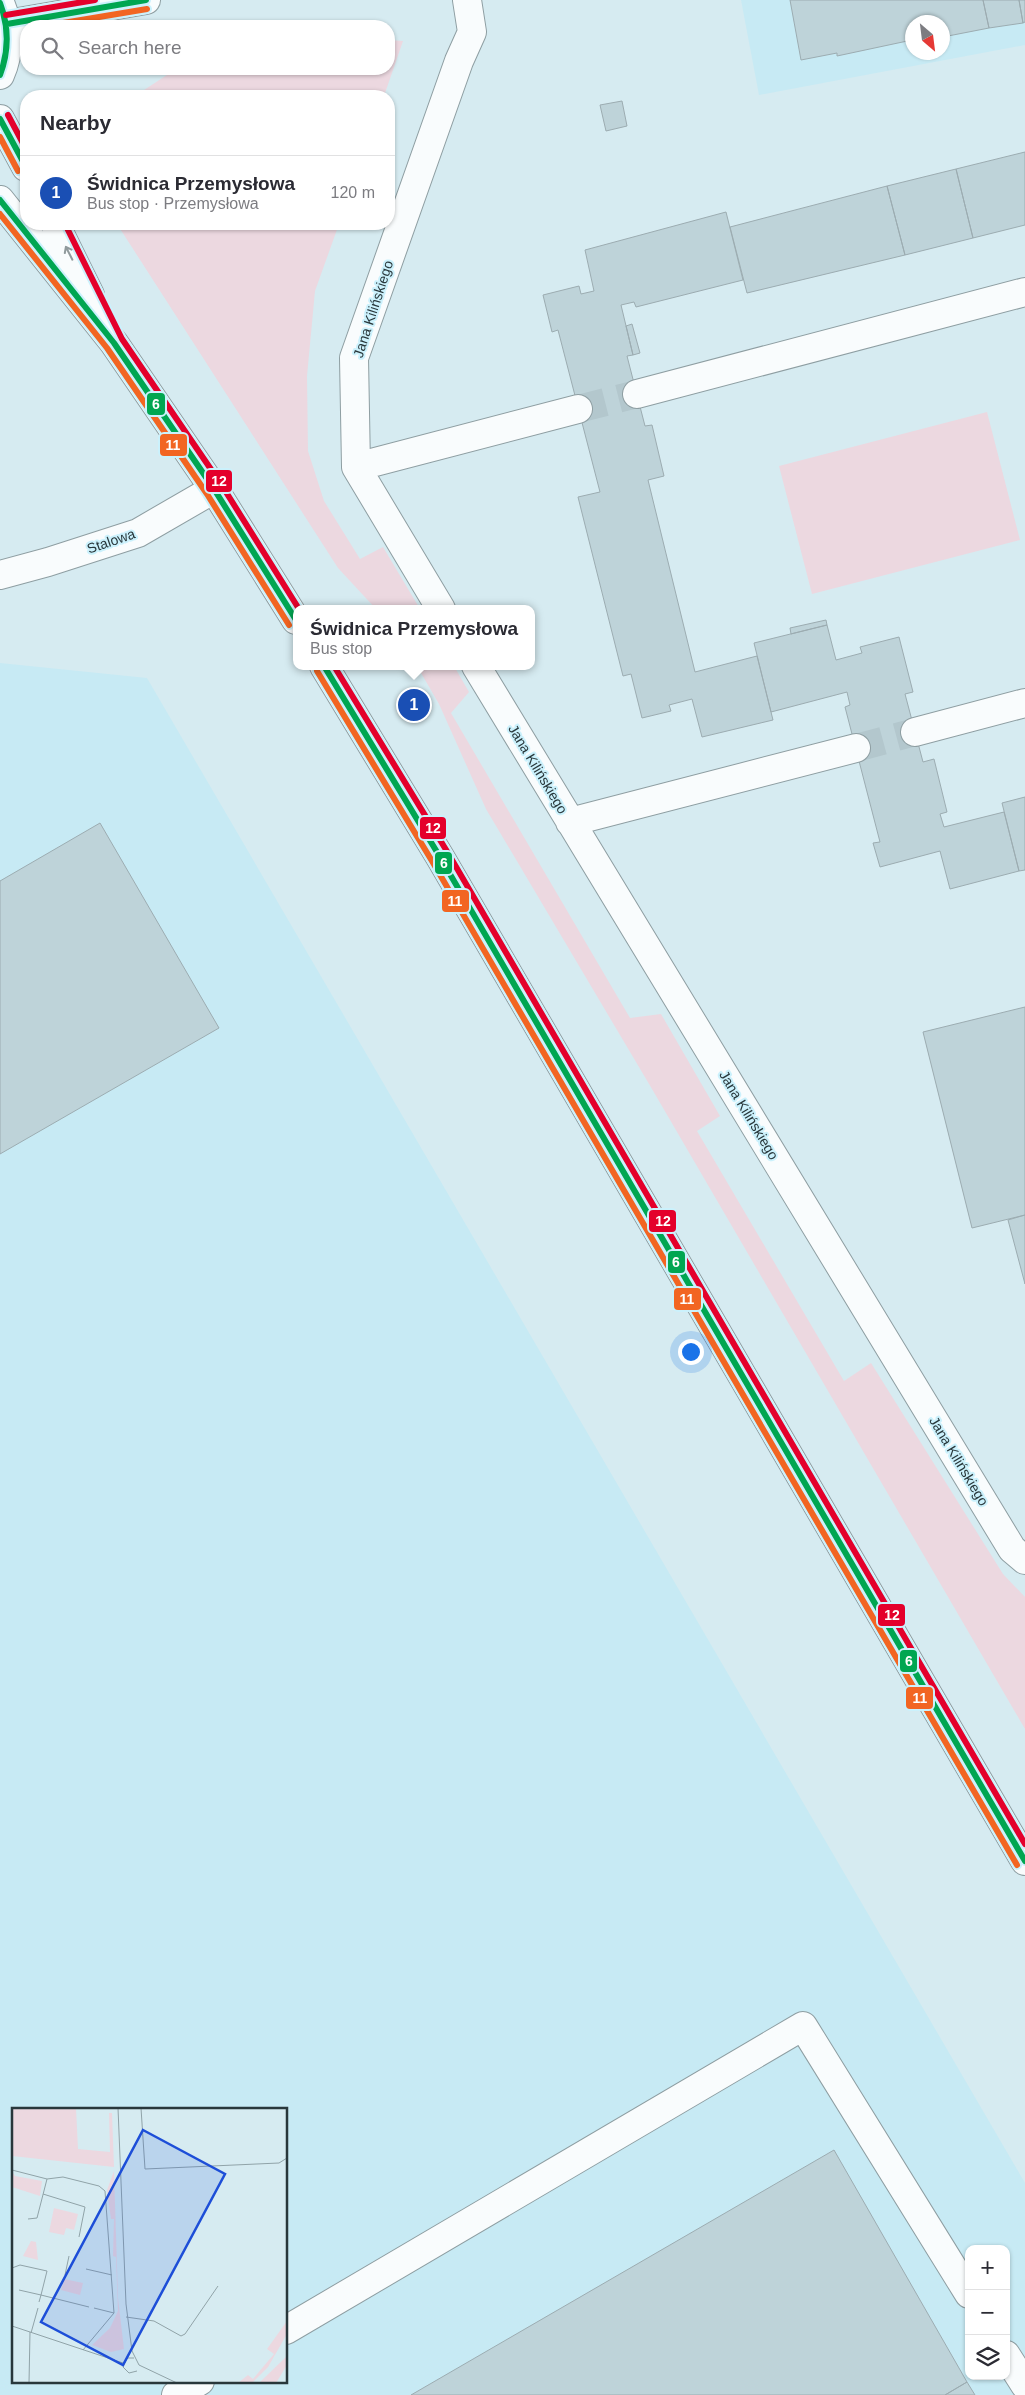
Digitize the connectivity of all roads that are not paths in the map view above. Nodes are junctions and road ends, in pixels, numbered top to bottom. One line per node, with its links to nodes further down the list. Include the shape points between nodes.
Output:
1 (146, 0): 3 (street)
2 (467, 0): 15 (street, Jana Kilińskiego, via 472,32 354,358)
3 (3, 13): 4 (street, via 7,51)
4 (0, 75)
5 (0, 119): 6 (street)
6 (20, 156)
7 (0, 200): 8 (street)
8 (20, 225)
9 (24, 230): 12 (street)
10 (58, 230): 12 (street, one-way to 10)
11 (1025, 292): 13 (street)
12 (114, 343): 16 (street)
13 (637, 394)
14 (578, 409): 15 (street)
15 (356, 467): 18 (street, Jana Kilińskiego)
16 (214, 489): 17 (street, Stalowa, via 138,533); 19 (street)
17 (0, 574)
18 (439, 605)
19 (293, 615)
20 (326, 670): 27 (street, via 440,857)
21 (478, 670): 25 (street, Jana Kilińskiego)
22 (1025, 703): 23 (street)
23 (915, 732)
24 (856, 748): 25 (street)
25 (570, 822): 26 (street, Jana Kilińskiego, via 1012,1549)
26 (1025, 1560)
27 (1025, 1861)
28 (967, 2290): 29 (street, via 802,2026)
29 (288, 2329)
30 (1010, 2361): 32 (street)
31 (198, 2382): 33 (street)
32 (1025, 2385)
33 (176, 2395)

